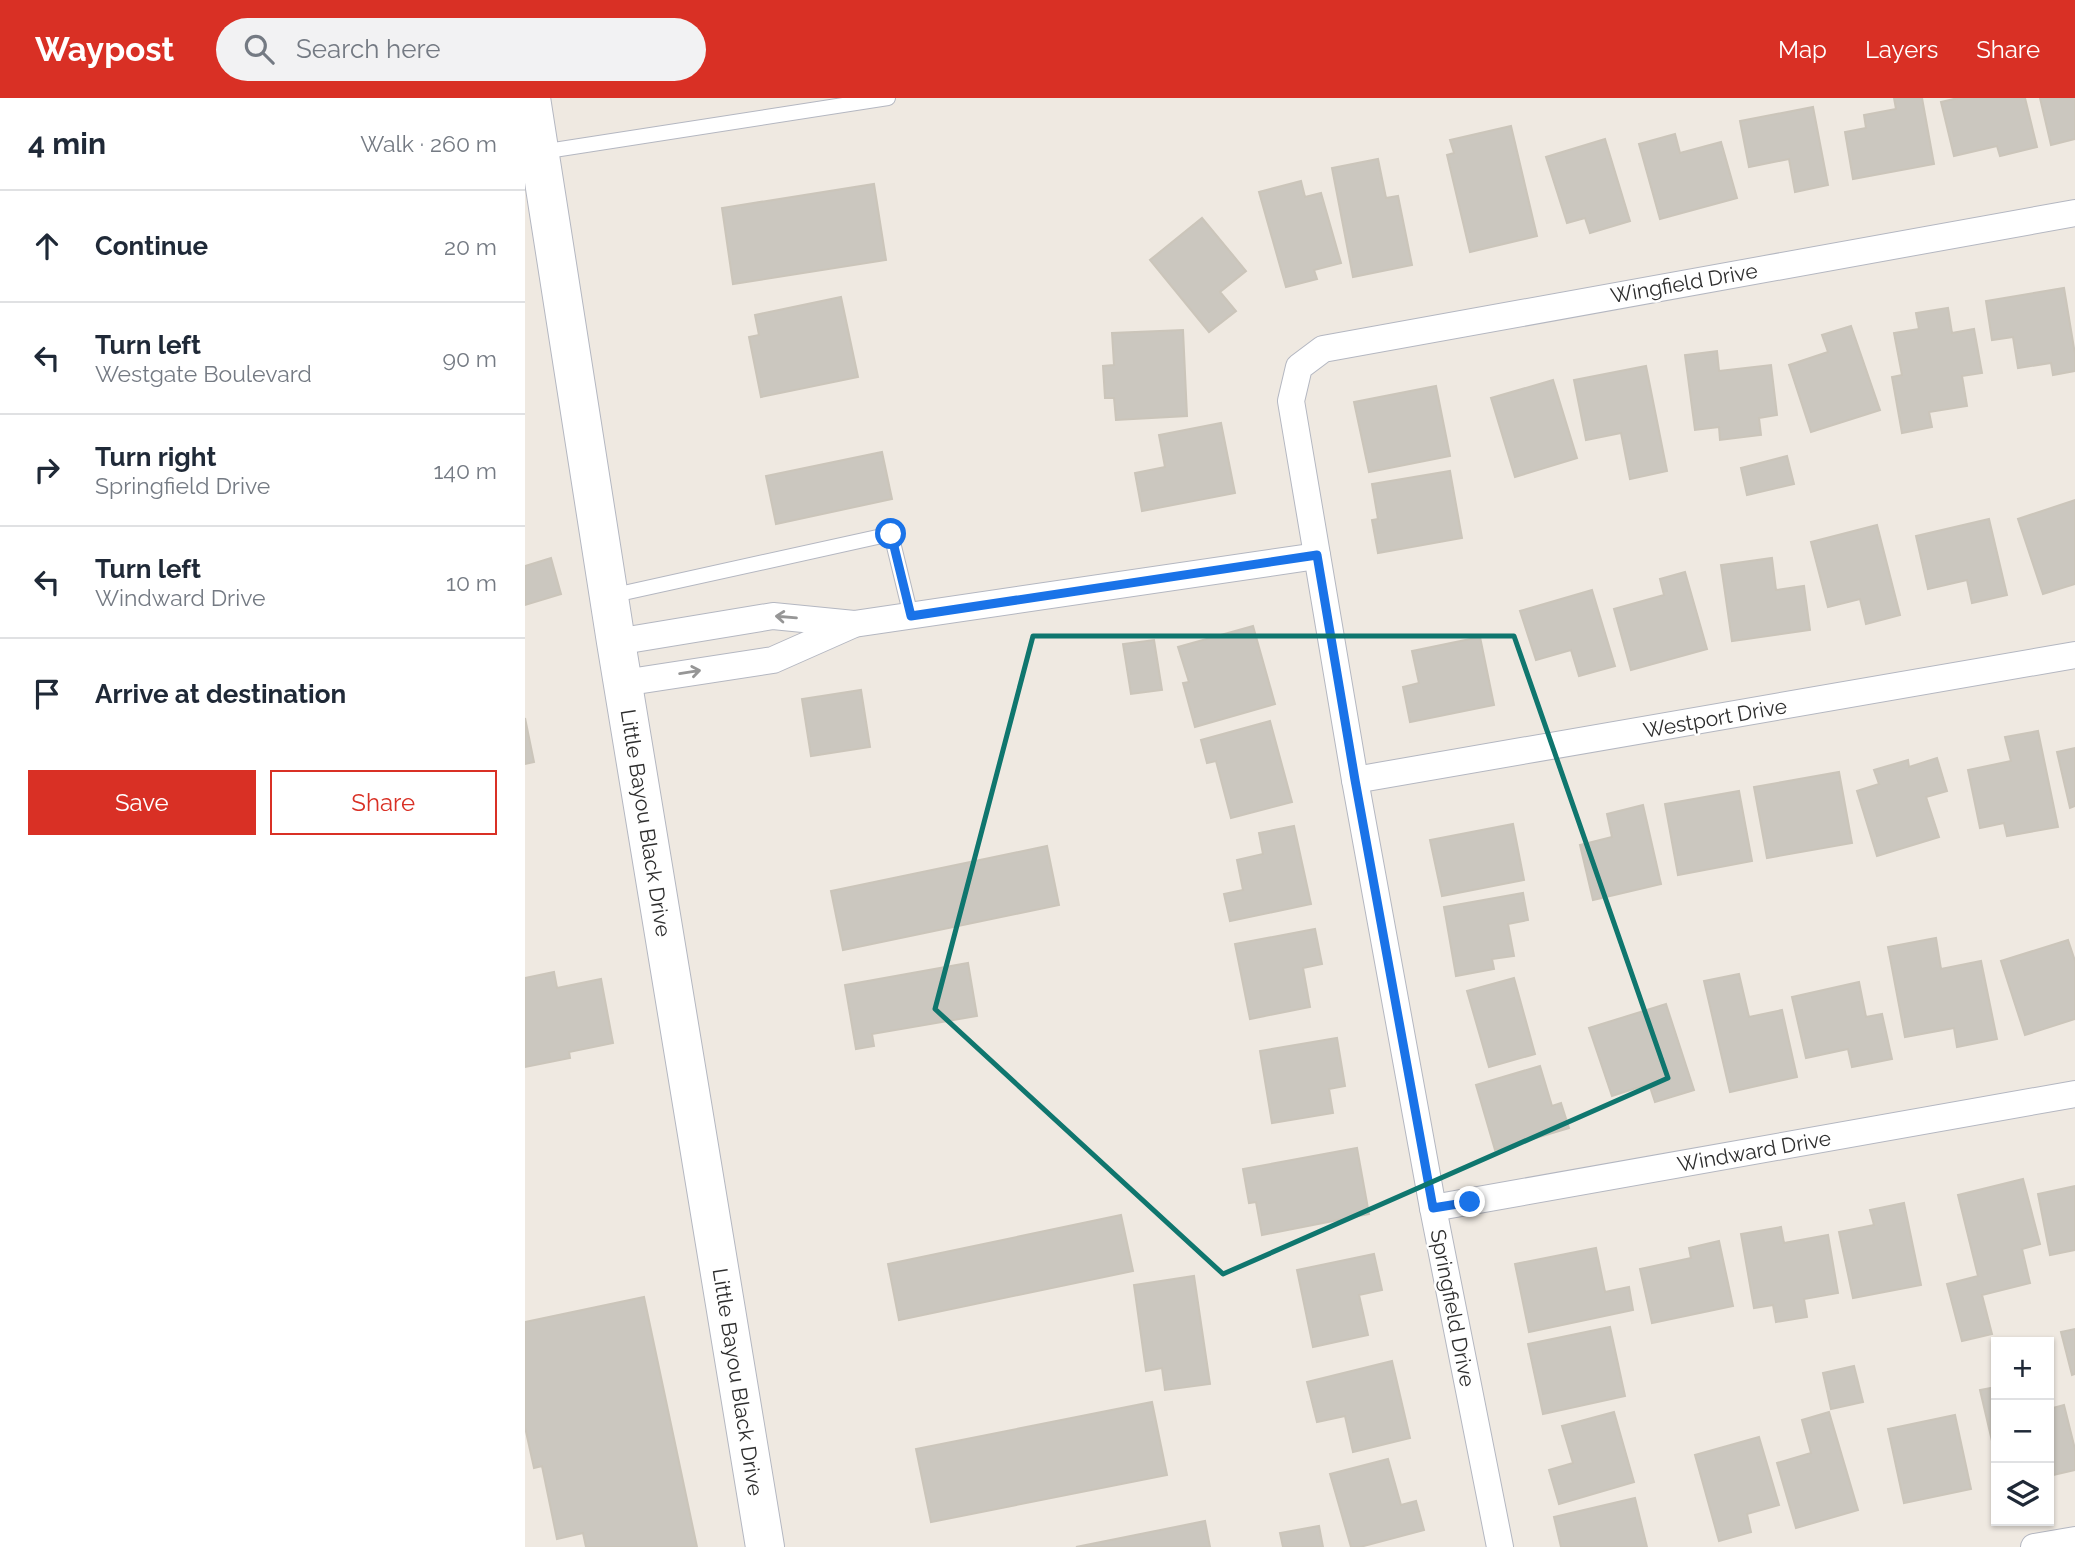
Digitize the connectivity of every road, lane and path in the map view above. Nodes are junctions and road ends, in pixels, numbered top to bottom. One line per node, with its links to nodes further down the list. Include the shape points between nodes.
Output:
1 (531, 98): 3 (main road, Little Bayou Black Drive)
2 (888, 98): 3 (lane)
3 (540, 152): 7 (main road, Little Bayou Black Drive)
4 (2075, 213): 5 (street, Wingfield Drive, via 1323,349)
5 (1299, 366): 6 (street, Springfield Drive, via 1291,401)
6 (1317, 555): 8 (street); 13 (street, Springfield Drive)
7 (609, 597): 8 (lane, via 891,534); 10 (main road, Little Bayou Black Drive)
8 (911, 616): 9 (street)
9 (854, 624): 10 (street, one-way to 10, via 772,616); 12 (street, one-way to 9, via 773,660)
10 (616, 642): 12 (main road, Little Bayou Black Drive)
11 (2075, 655): 13 (street, Westport Drive)
12 (623, 683): 17 (main road, Little Bayou Black Drive)
13 (1355, 780): 15 (street, Springfield Drive)
14 (2075, 1094): 15 (street, Windward Drive)
15 (1433, 1208): 18 (street, Springfield Drive)
16 (2075, 1539): 19 (street)
17 (765, 1547)
18 (1500, 1547)
19 (2034, 1547)

